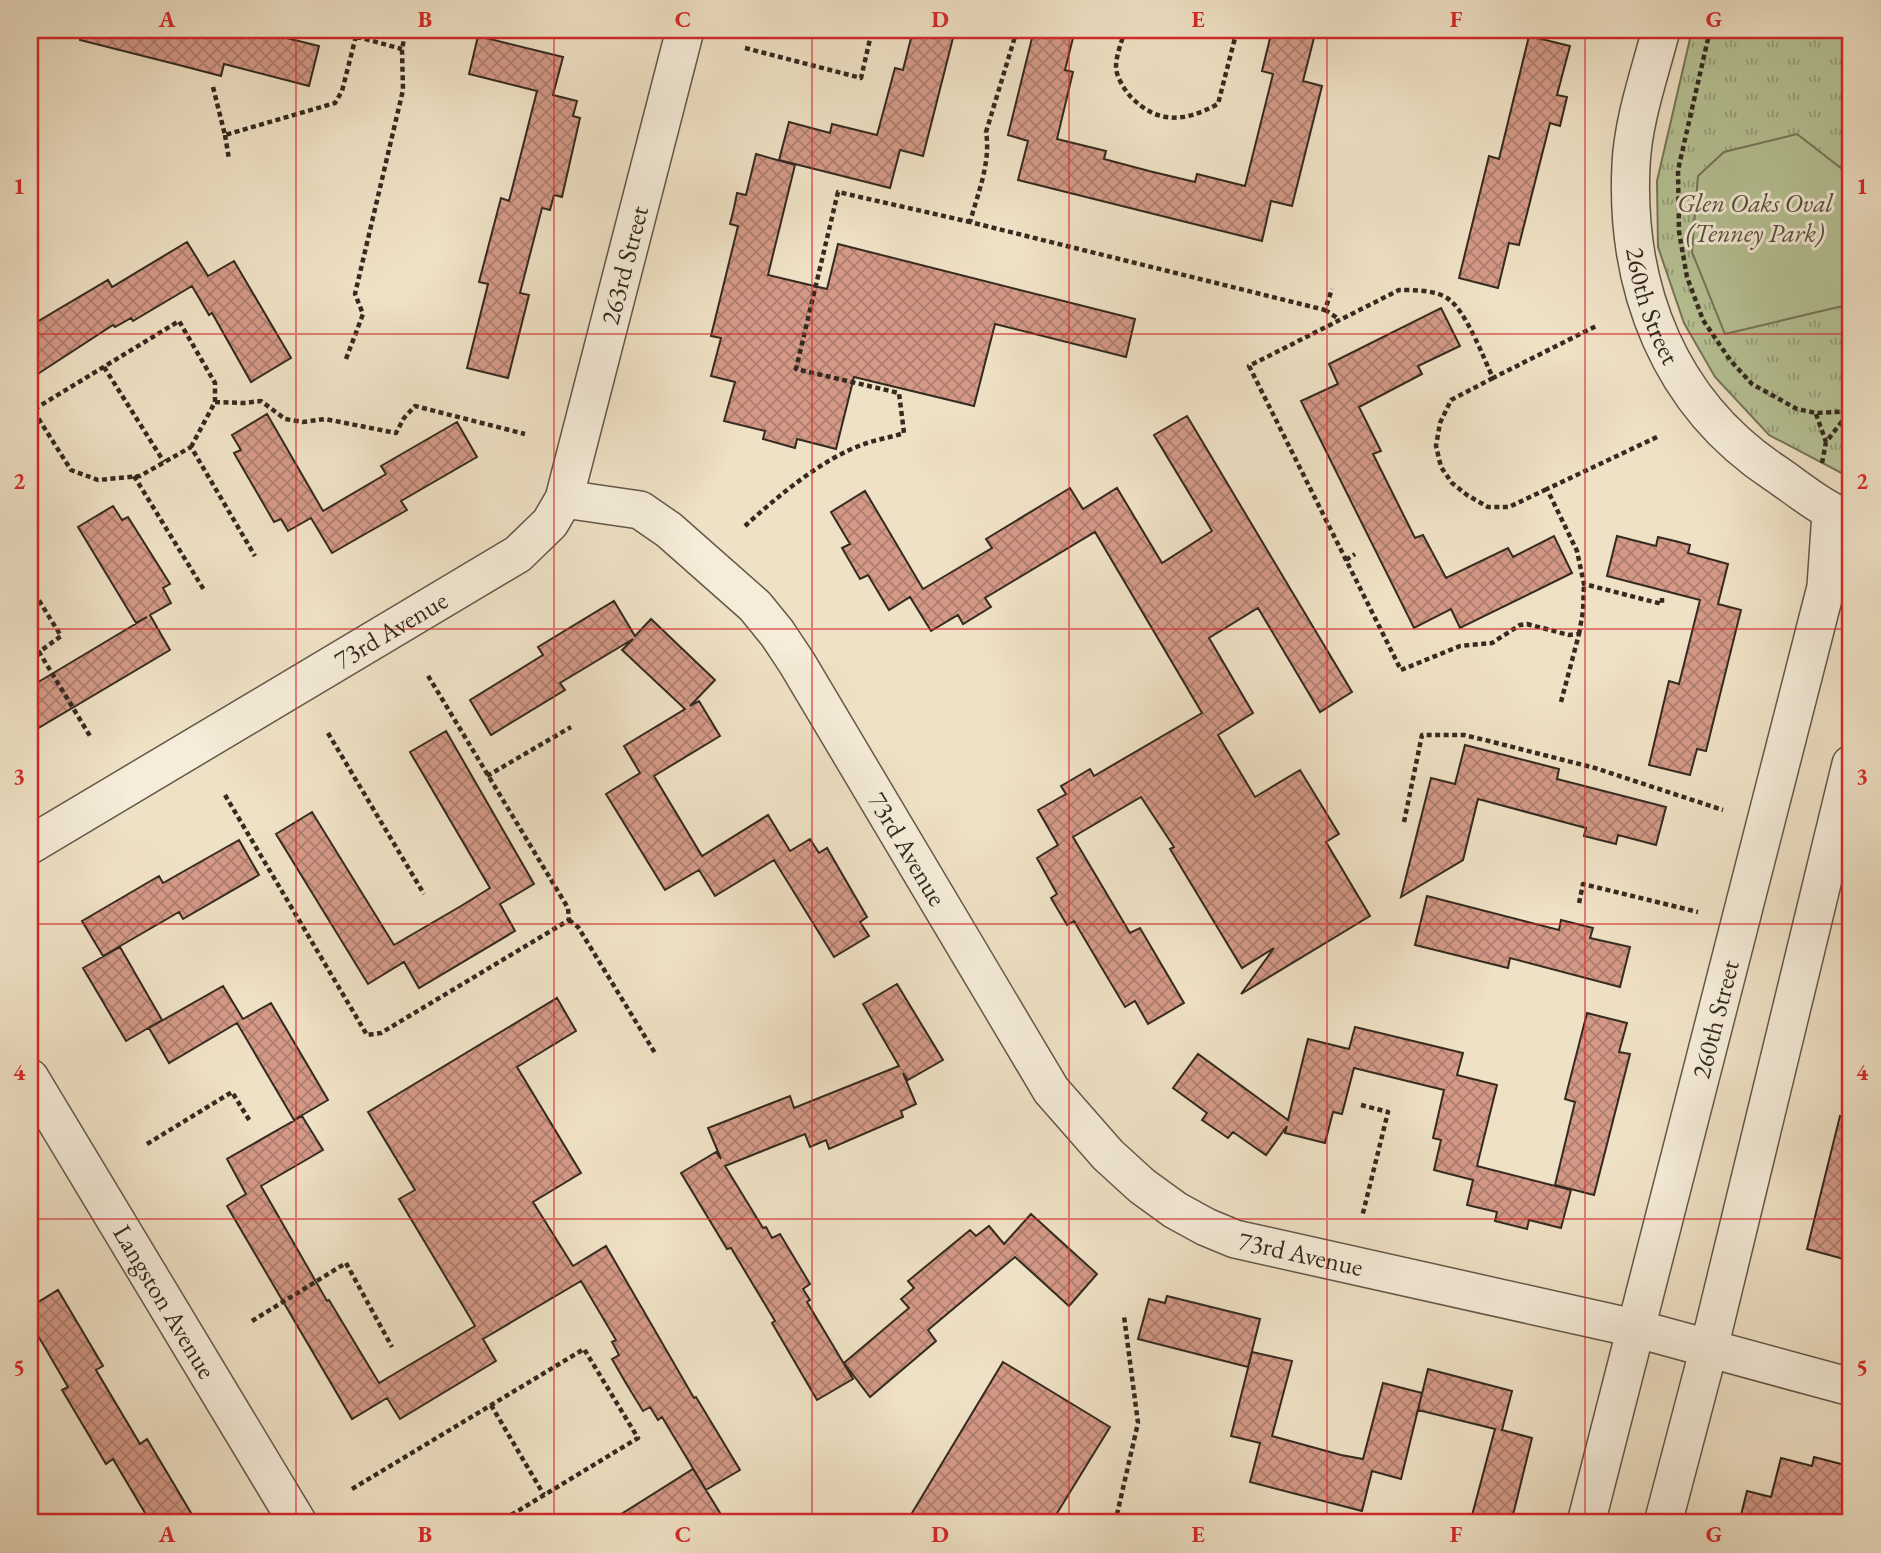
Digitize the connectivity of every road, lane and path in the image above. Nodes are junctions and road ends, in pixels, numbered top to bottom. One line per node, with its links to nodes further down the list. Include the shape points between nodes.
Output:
1 (332, 30): 9 (path)
2 (406, 30): 12 (path)
3 (685, 30): 34 (street, 263rd Street)
4 (1017, 30): 16 (path, via 986,132 985,166)
5 (1125, 30): 6 (path, via 1116,68 1124,89 1142,108 1162,118 1174,118 1218,104)
6 (1237, 30)
7 (1661, 30): 35 (street, 260th Street, via 1631,163 1631,231 1655,326 1678,373 1719,427 1749,456)
8 (1710, 30): 26 (path, via 1678,170 1679,232 1687,277 1703,320 1752,384 1797,409)
9 (356, 36): 12 (path); 14 (path, via 335,103)
10 (870, 39): 11 (path, via 861,78)
11 (745, 48)
12 (402, 49): 21 (path, via 403,90 355,294 363,314)
13 (213, 87): 14 (path)
14 (225, 135): 15 (path)
15 (229, 159)
16 (970, 222): 18 (path); 36 (path, via 838,192 796,369 899,393 904,433 864,443 808,475)
17 (1332, 289): 18 (path)
18 (1325, 310): 19 (path)
19 (1340, 320): 23 (path, via 1399,290 1444,295 1462,315); 39 (path, via 1249,366)
20 (1596, 326): 23 (path)
21 (346, 359)
22 (104, 367): 24 (path, via 179,321 215,383); 31 (path); 32 (path, via 33,410 71,470 98,480)
23 (1493, 378): 33 (path, via 1451,400 1436,446 1441,467 1467,495 1488,507 1509,507)
24 (215, 402): 27 (path, via 261,401 285,419 325,419 396,433 415,406); 30 (path)
25 (1851, 412): 26 (path); 29 (path)
26 (1815, 413): 29 (path)
27 (525, 434)
28 (1657, 437): 33 (path)
29 (1826, 442): 35 (path)
30 (191, 447): 31 (path); 38 (path)
31 (164, 462): 32 (path)
32 (134, 476): 42 (path)
33 (1547, 489): 40 (path, via 1577,551)
34 (564, 499): 57 (street, 73rd Avenue, via 550,523 518,554); 72 (street, 73rd Avenue, via 640,510 718,571 778,632 1051,1090 1142,1186 1175,1210 1235,1239)
35 (1831, 510): 72 (street, 260th Street, via 1826,587)
36 (745, 526)
37 (1355, 554): 39 (path)
38 (255, 555)
39 (1346, 560): 44 (path, via 1401,670 1460,646 1492,643 1520,625)
40 (1584, 584): 43 (path, via 1662,604); 44 (path)
41 (30, 586): 45 (path, via 61,636)
42 (204, 590)
43 (1662, 598)
44 (1579, 635): 48 (path)
45 (39, 652): 46 (path); 51 (path)
46 (30, 654)
47 (428, 674): 53 (path)
48 (1562, 702)
49 (570, 727): 53 (path)
50 (328, 733): 58 (path)
51 (90, 736)
52 (1851, 764): 74 (street)
53 (487, 776): 61 (path, via 568,908)
54 (225, 795): 61 (path, via 367,1035 381,1033)
55 (1723, 810): 56 (path, via 1595,768 1489,741 1464,735 1422,735)
56 (1404, 822)
57 (30, 845)
58 (424, 894)
59 (1578, 904): 60 (path, via 1583,884)
60 (1698, 912)
61 (569, 920): 62 (path)
62 (655, 1053)
63 (30, 1078): 79 (street, Langston Avenue)
64 (1361, 1105): 69 (path, via 1388,1112)
65 (251, 1123): 66 (path, via 232,1092)
66 (147, 1144)
67 (36, 1197): 68 (path)
68 (30, 1201)
69 (1362, 1217)
70 (1124, 1316): 81 (path, via 1138,1423)
71 (252, 1321): 73 (path, via 346,1263)
72 (1634, 1328): 74 (street, 73rd Avenue); 82 (street, 260th Street)
73 (392, 1347)
74 (1709, 1348): 75 (street, 73rd Avenue); 83 (street)
75 (1851, 1387)
76 (491, 1405): 77 (path); 78 (path); 78 (path, via 584,1349 638,1438)
77 (352, 1489)
78 (544, 1495): 80 (path)
79 (298, 1523)
80 (498, 1523)
81 (1115, 1523)
82 (1586, 1523)
83 (1663, 1523)

